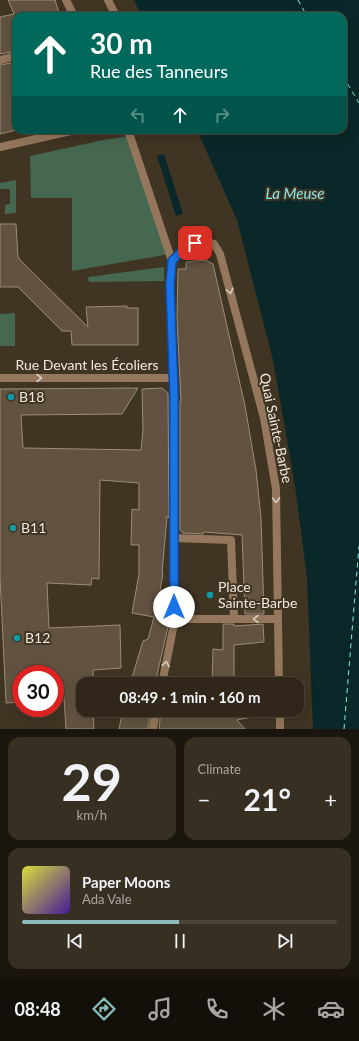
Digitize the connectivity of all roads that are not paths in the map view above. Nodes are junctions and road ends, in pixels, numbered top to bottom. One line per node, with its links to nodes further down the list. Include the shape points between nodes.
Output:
1 (66, 0): 3 (street)
2 (108, 0): 4 (street)
3 (72, 12)
4 (114, 12)
5 (12, 57): 6 (street)
6 (0, 60)
7 (57, 134): 9 (street)
8 (129, 134): 10 (street)
9 (0, 147)
10 (172, 261): 12 (street, via 170,285); 15 (street, Quai Sainte-Barbe, one-way to 15, via 195,243 214,244 220,254 264,418 276,489)
11 (0, 378): 12 (street, Rue Devant les Écoliers, one-way to 12)
12 (174, 378): 13 (street)
13 (174, 538): 14 (street); 16 (street, via 230,540)
14 (174, 619): 16 (street); 17 (street, one-way to 14)
15 (278, 619): 16 (street, one-way to 16); 18 (street, Quai Sainte-Barbe)
16 (234, 620)
17 (163, 677)
18 (279, 677)
19 (155, 717): 21 (street)
20 (280, 717): 22 (street)
21 (153, 729)
22 (280, 729)

